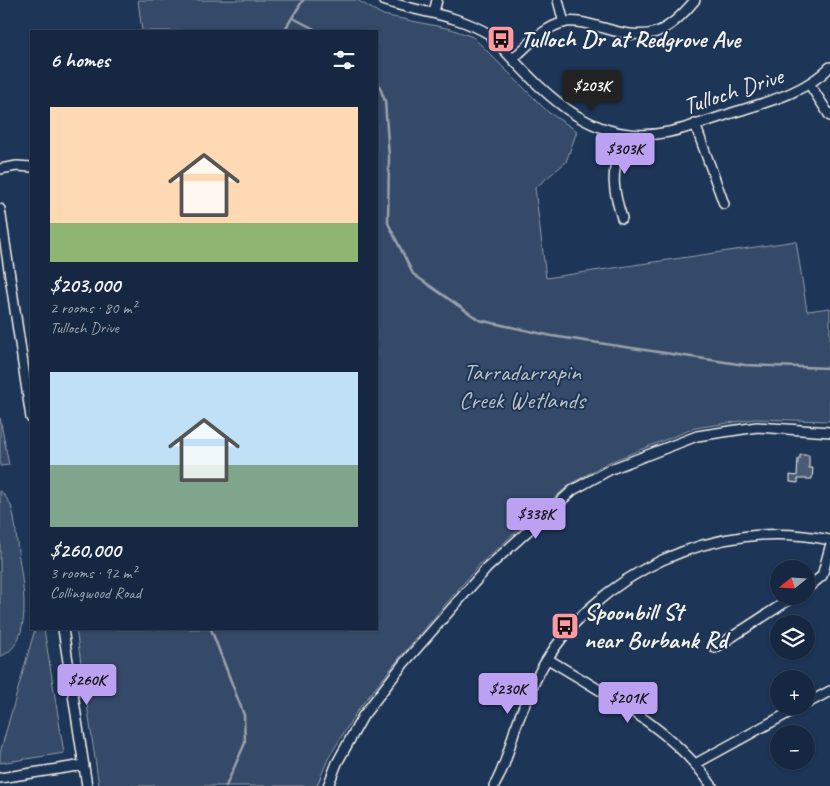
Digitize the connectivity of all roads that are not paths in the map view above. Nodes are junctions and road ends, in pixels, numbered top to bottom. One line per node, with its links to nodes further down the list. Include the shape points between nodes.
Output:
1 (383, 0): 5 (street, Tulloch Drive)
2 (437, 0): 5 (street)
3 (558, 0): 6 (street)
4 (695, 0): 6 (street, via 680,18 655,34 625,35 578,21)
5 (434, 12): 7 (street, Tulloch Drive, via 489,34)
6 (564, 22): 7 (street, via 538,35)
7 (513, 59): 12 (street, Tulloch Drive, via 559,106 587,123)
8 (830, 67): 9 (street, Tulloch Drive)
9 (810, 85): 10 (street); 11 (street, Tulloch Drive)
10 (830, 116)
11 (695, 124): 12 (street, Tulloch Drive, via 654,134); 15 (street)
12 (620, 133): 17 (street, via 612,175)
13 (30, 167): 14 (street)
14 (0, 169)
15 (724, 204)
16 (0, 209): 18 (street)
17 (622, 218)
18 (2, 244): 19 (street)
19 (30, 412)
20 (830, 432): 35 (street, via 757,427 697,436 611,469 573,490 487,568 404,663 363,716)
21 (830, 540): 27 (street, via 772,534 734,538 679,552 609,592 568,632)
22 (830, 547): 23 (street, via 822,576)
23 (815, 582)
24 (781, 605): 26 (street)
25 (63, 630): 32 (street)
26 (715, 648)
27 (548, 659): 31 (street, via 664,734); 36 (street, via 522,712)
28 (830, 691): 29 (street)
29 (815, 699)
30 (785, 715): 31 (street)
31 (697, 763): 37 (street)
32 (84, 765): 33 (street); 34 (street)
33 (0, 778)
34 (87, 786)
35 (328, 786)
36 (494, 786)
37 (712, 786)

